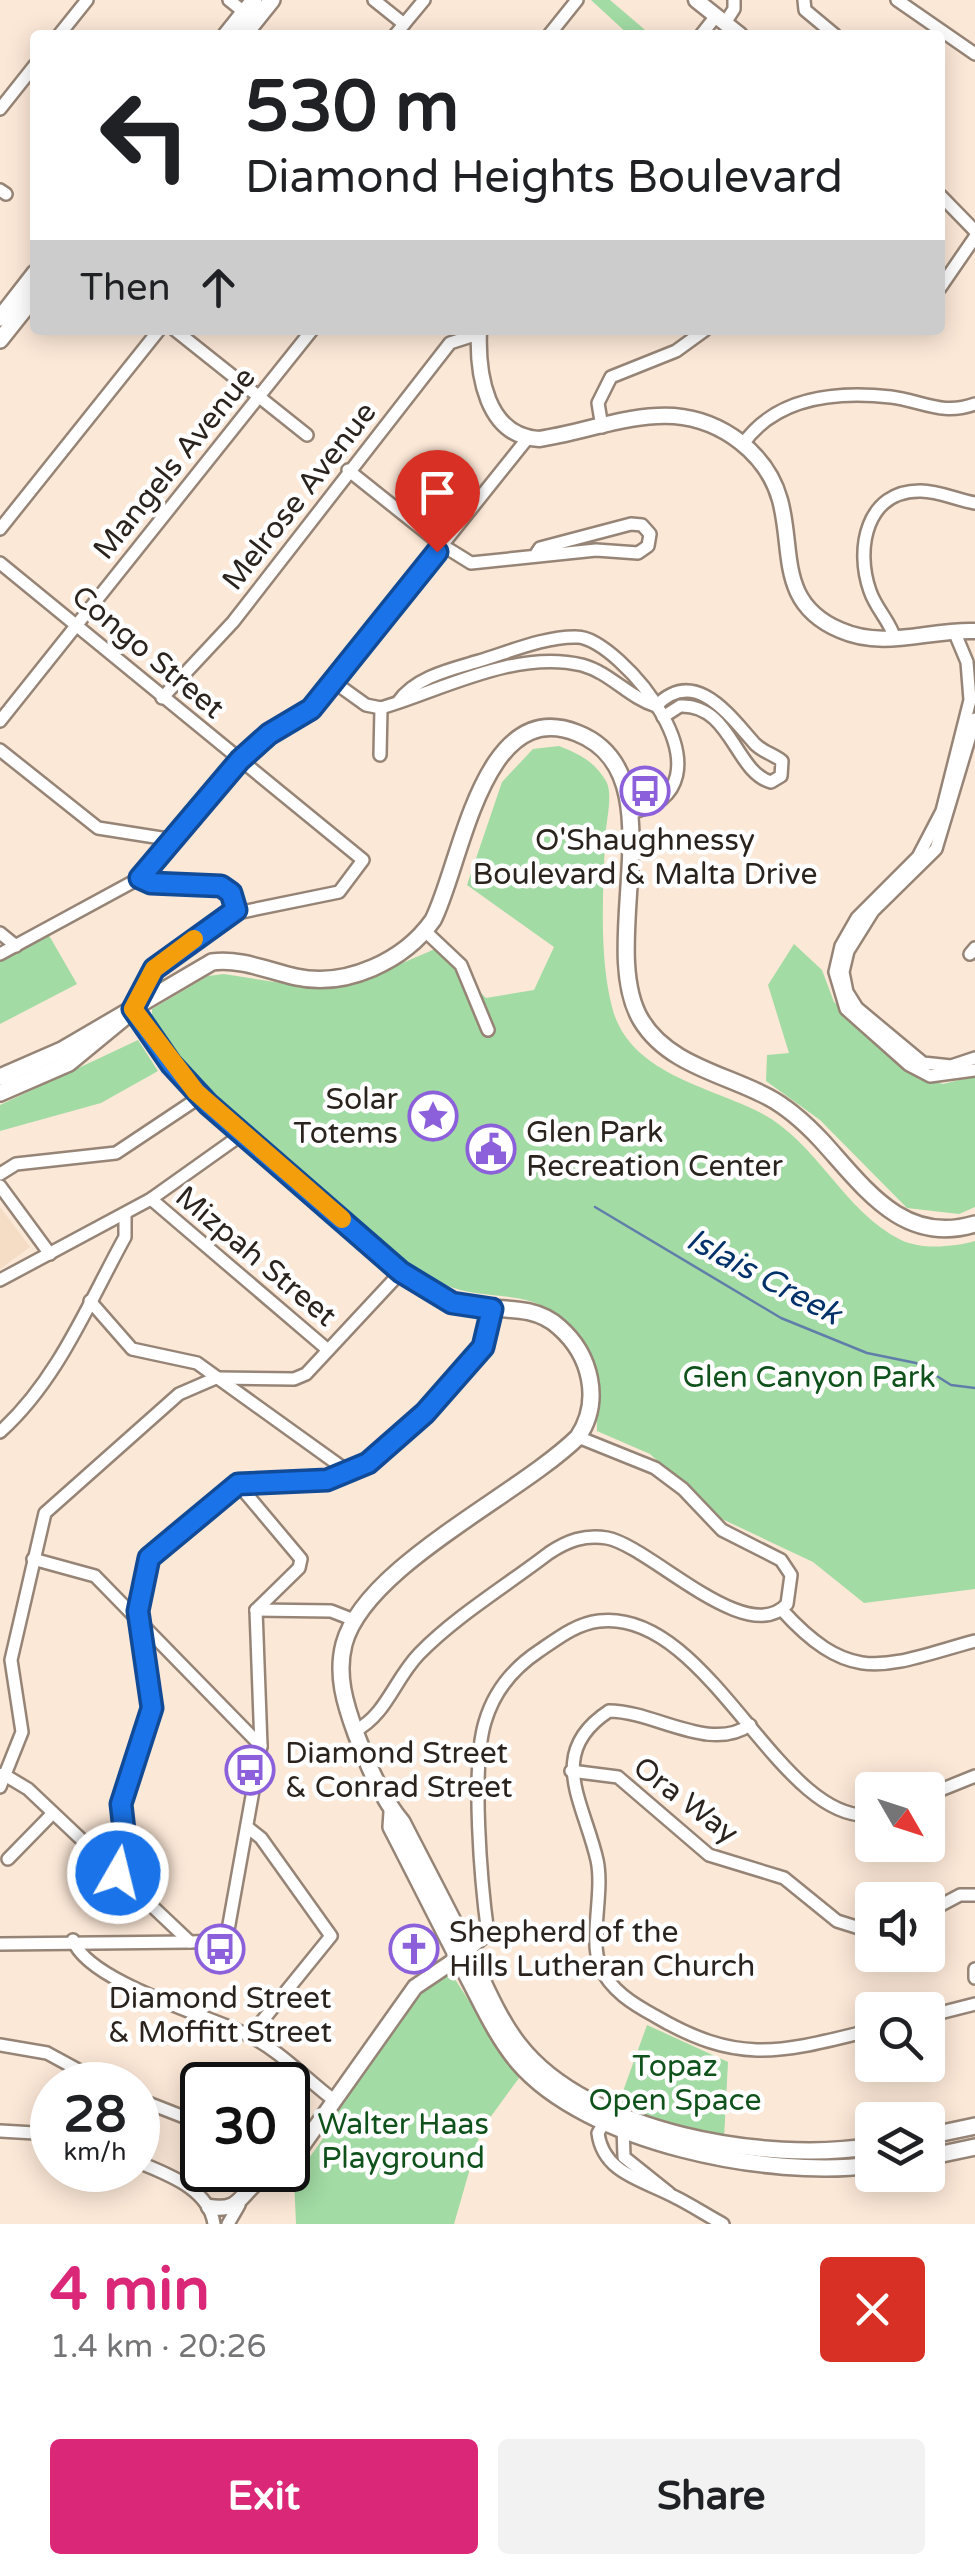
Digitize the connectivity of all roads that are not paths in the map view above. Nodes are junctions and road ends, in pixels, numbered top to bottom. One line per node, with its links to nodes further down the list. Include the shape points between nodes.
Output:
1 (87, 0): 14 (street)
2 (229, 0): 11 (street)
3 (272, 0): 11 (main road)
4 (374, 0): 13 (street)
5 (424, 0): 13 (street)
6 (577, 0): 17 (street)
7 (696, 0): 12 (street)
8 (734, 0): 12 (street)
9 (897, 0): 21 (street)
10 (806, 6): 20 (street)
11 (251, 11): 15 (main road)
12 (721, 20): 18 (street); 19 (street)
13 (404, 24): 16 (street)
14 (63, 30)
15 (231, 30)
16 (400, 30)
17 (552, 30)
18 (708, 30)
19 (734, 30)
20 (830, 30)
21 (940, 30)
22 (945, 33): 23 (street)
23 (975, 54)
24 (30, 71): 25 (street)
25 (0, 109)
26 (945, 201): 27 (street)
27 (975, 234): 29 (street)
28 (30, 280): 31 (main road)
29 (945, 280)
30 (30, 302): 38 (main road)
31 (0, 318)
32 (156, 335): 47 (street)
33 (181, 335): 39 (street)
34 (308, 335): 39 (street, Mangels Avenue)
35 (470, 335): 45 (street, Melrose Avenue, via 450,342)
36 (479, 335): 43 (street, via 492,411)
37 (698, 335): 41 (street, via 612,377 598,403)
38 (0, 340)
39 (258, 397): 42 (street); 51 (street, Mangels Avenue)
40 (975, 404): 44 (street, via 948,411 889,397 803,401 770,414)
41 (602, 428): 43 (street); 44 (street, via 672,416 715,426)
42 (306, 435)
43 (527, 438): 48 (street)
44 (743, 444): 54 (street, via 777,490 787,567 799,594 841,631)
45 (348, 470): 48 (street); 57 (street, Melrose Avenue, via 233,622)
46 (975, 503): 54 (street, via 920,491 893,498 874,513 864,564)
47 (0, 529)
48 (442, 545): 49 (street, via 482,564); 56 (street)
49 (536, 554): 49 (street, via 638,553 650,534 630,524)
50 (0, 564): 51 (street, Congo Street)
51 (76, 626): 57 (street, Congo Street); 62 (street, Mangels Avenue)
52 (954, 631): 53 (street); 54 (street); 55 (street)
53 (975, 631)
54 (895, 640)
55 (971, 666): 74 (street, via 970,700 936,828 918,857 857,918 841,946)
56 (334, 682): 59 (street); 65 (street, via 301,718)
57 (162, 698): 65 (street, Congo Street)
58 (398, 702): 59 (street); 60 (street, via 540,660 584,666); 60 (street, via 453,669 576,636 605,651)
59 (381, 708): 64 (street)
60 (660, 711): 60 (street, via 702,711 730,735 761,778 781,776 782,761 760,749 709,698 676,690); 66 (street, via 678,747 679,770 666,794)
61 (975, 719): 74 (street, via 936,849 865,921)
62 (0, 721)
63 (0, 750): 67 (street, via 98,828)
64 (380, 755)
65 (240, 760): 67 (street); 69 (street, Congo Street, via 363,862 342,891)
66 (630, 813): 70 (main road, via 621,775 594,743 559,728 524,735 488,772); 89 (main road, via 627,978 650,1032 682,1058 783,1106 899,1218 938,1230)
67 (174, 840): 68 (street)
68 (140, 878): 69 (street, via 221,886); 72 (street)
69 (236, 910): 75 (street, Congo Street, via 154,969)
70 (425, 931): 75 (main road, via 354,974 312,979 212,962); 77 (street, via 461,965)
71 (0, 933): 72 (street)
72 (16, 946): 73 (street)
73 (0, 954)
74 (841, 982): 78 (street, via 857,1008 923,1063 951,1066); 80 (street, via 846,1009 909,1065 930,1076)
75 (133, 1009): 76 (main road); 79 (main road); 81 (main road)
76 (142, 1025): 79 (main road); 83 (main road)
77 (488, 1030)
78 (975, 1058)
79 (68, 1064): 82 (main road)
80 (975, 1070)
81 (0, 1077)
82 (0, 1093)
83 (200, 1097): 84 (main road); 85 (street, via 116,1153 16,1164)
84 (241, 1134): 87 (street); 91 (main road)
85 (0, 1174)
86 (0, 1186): 90 (street)
87 (151, 1200): 88 (street); 95 (street, Mizpah Street)
88 (125, 1214): 90 (street); 93 (street, via 128,1228)
89 (975, 1224)
90 (50, 1254): 92 (street)
91 (401, 1272): 94 (main road, via 452,1303); 95 (street)
92 (0, 1280)
93 (90, 1300): 96 (street, via 132,1349 196,1363); 97 (street, via 41,1390)
94 (492, 1309): 98 (main road, via 525,1309 548,1318 581,1356 592,1398); 99 (street, via 489,1336 458,1378)
95 (328, 1350): 96 (street, via 300,1378)
96 (216, 1378): 99 (street); 101 (street, via 172,1398 50,1507)
97 (0, 1432)
98 (578, 1437): 103 (street, via 655,1468 732,1538 780,1560 793,1586); 105 (main road, via 394,1576)
99 (350, 1474): 100 (street)
100 (238, 1484): 102 (street, via 301,1559); 104 (street, via 149,1558)
101 (33, 1559): 104 (street, via 89,1572); 107 (street)
102 (256, 1610): 105 (street, via 331,1611); 110 (street)
103 (782, 1610): 106 (street, via 838,1656 861,1666); 109 (street, via 762,1616 718,1602 620,1542 571,1540 422,1651 376,1718)
104 (140, 1620): 110 (street); 119 (street, via 152,1708 121,1804 128,1865)
105 (354, 1620): 109 (main road, via 340,1681)
106 (975, 1641)
107 (6, 1647): 113 (street, via 22,1720 19,1745)
108 (750, 1725): 111 (street, via 722,1737 609,1711 579,1740); 116 (street, via 828,1806); 126 (street, via 684,1657 630,1624 602,1620 573,1628 524,1661 504,1682 483,1726 481,1887 488,1934)
109 (355, 1730): 126 (main road, via 392,1812 392,1827)
110 (262, 1746): 117 (street)
111 (571, 1771): 122 (street, Ora Way, via 618,1777 709,1855 784,1878 837,1921); 131 (street, via 601,1882 599,1964 616,1989 687,2036 730,2049 783,2050)
112 (975, 1776): 114 (street)
113 (2, 1778): 115 (street)
114 (945, 1788)
115 (53, 1813): 118 (street); 119 (street)
116 (855, 1814)
117 (247, 1827): 124 (street, via 227,1934 218,1942); 132 (street, via 330,1936)
118 (8, 1859)
119 (120, 1876): 124 (street)
120 (975, 1894): 121 (street)
121 (945, 1903)
122 (855, 1927)
123 (72, 1940): 124 (street); 125 (street); 132 (street, via 85,1957 147,1996)
124 (190, 1942)
125 (0, 1944)
126 (463, 1955): 135 (street, via 422,1978); 136 (main road, via 519,2063 550,2091); 137 (main road, via 527,2054 567,2088)
127 (975, 1969): 128 (street)
128 (975, 1978)
129 (975, 2004): 130 (street)
130 (945, 2012)
131 (855, 2034)
132 (250, 2036): 135 (street)
133 (0, 2045): 134 (street)
134 (64, 2062)
135 (334, 2101): 142 (street)
136 (604, 2120): 137 (main road); 149 (street, via 598,2133 605,2158)
137 (622, 2120): 143 (main road, via 739,2147); 146 (main road, via 737,2162); 149 (street, via 624,2157)
138 (975, 2126): 141 (main road)
139 (0, 2130): 140 (street)
140 (30, 2132)
141 (945, 2132)
142 (310, 2133)
143 (855, 2147)
144 (975, 2147): 145 (main road)
145 (945, 2153)
146 (855, 2166)
147 (160, 2172): 151 (street, via 183,2182)
148 (246, 2192): 150 (street)
149 (669, 2193): 154 (street)
150 (238, 2206): 151 (street); 153 (street)
151 (209, 2207): 152 (street)
152 (214, 2224)
153 (228, 2224)
154 (723, 2224)

